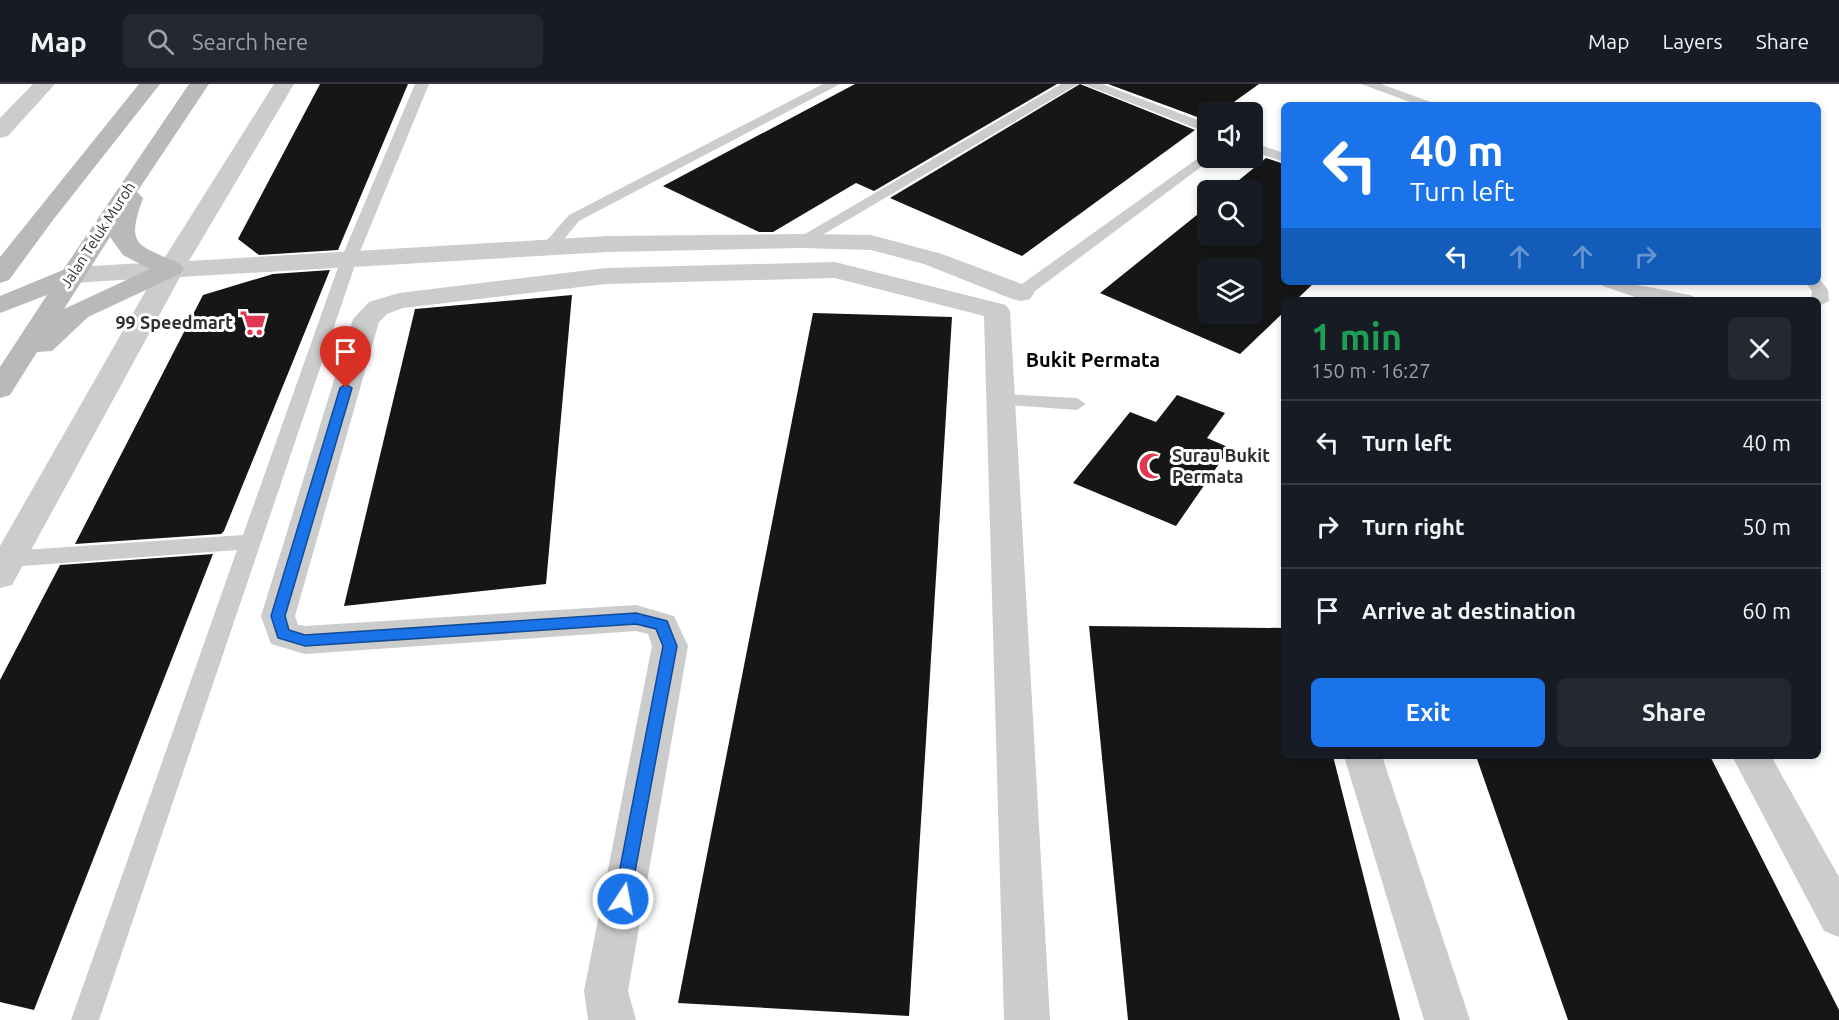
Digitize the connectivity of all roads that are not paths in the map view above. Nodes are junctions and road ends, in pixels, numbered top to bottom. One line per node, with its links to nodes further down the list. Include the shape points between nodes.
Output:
1 (45, 84): 12 (street)
2 (150, 84): 17 (main road)
3 (200, 84): 16 (main road, Jalan Teluk Muroh)
4 (284, 84): 23 (street)
5 (422, 84): 22 (lane)
6 (833, 84): 19 (lane, via 573,218)
7 (1071, 84): 18 (lane)
8 (1090, 84): 11 (lane)
9 (1368, 84): 10 (lane)
10 (1423, 102)
11 (1197, 125)
12 (0, 131)
13 (1263, 150): 14 (lane)
14 (1281, 157)
15 (1197, 163): 28 (lane)
16 (140, 170): 23 (main road, via 120,230 123,241 134,251); 25 (main road, Jalan Teluk Muroh)
17 (44, 215): 20 (main road); 21 (main road)
18 (801, 241): 19 (street); 28 (street, via 871,243 933,259)
19 (549, 247): 22 (street)
20 (0, 254)
21 (34, 255): 24 (main road); 25 (main road)
22 (349, 259): 23 (street); 35 (lane)
23 (171, 269): 25 (street); 32 (main road, via 79,311); 36 (street)
24 (0, 275)
25 (73, 275): 29 (main road); 31 (main road, Jalan Teluk Muroh)
26 (1617, 285): 27 (lane)
27 (1668, 297)
28 (1009, 302): 33 (street); 41 (street, via 836,270 606,276 399,301 378,308 366,319 278,616 283,634 305,640 636,618 662,625 670,646 606,991)
29 (0, 305)
30 (0, 325): 31 (main road, via 16,331)
31 (27, 348): 32 (main road, Jalan Teluk Muroh)
32 (0, 390)
33 (1001, 400): 34 (lane); 42 (street)
34 (1077, 405)
35 (250, 542): 36 (lane); 40 (lane)
36 (5, 567)
37 (1365, 759): 43 (street)
38 (1753, 759): 39 (street)
39 (1839, 917)
40 (85, 1020)
41 (613, 1020)
42 (1027, 1020)
43 (1447, 1020)

